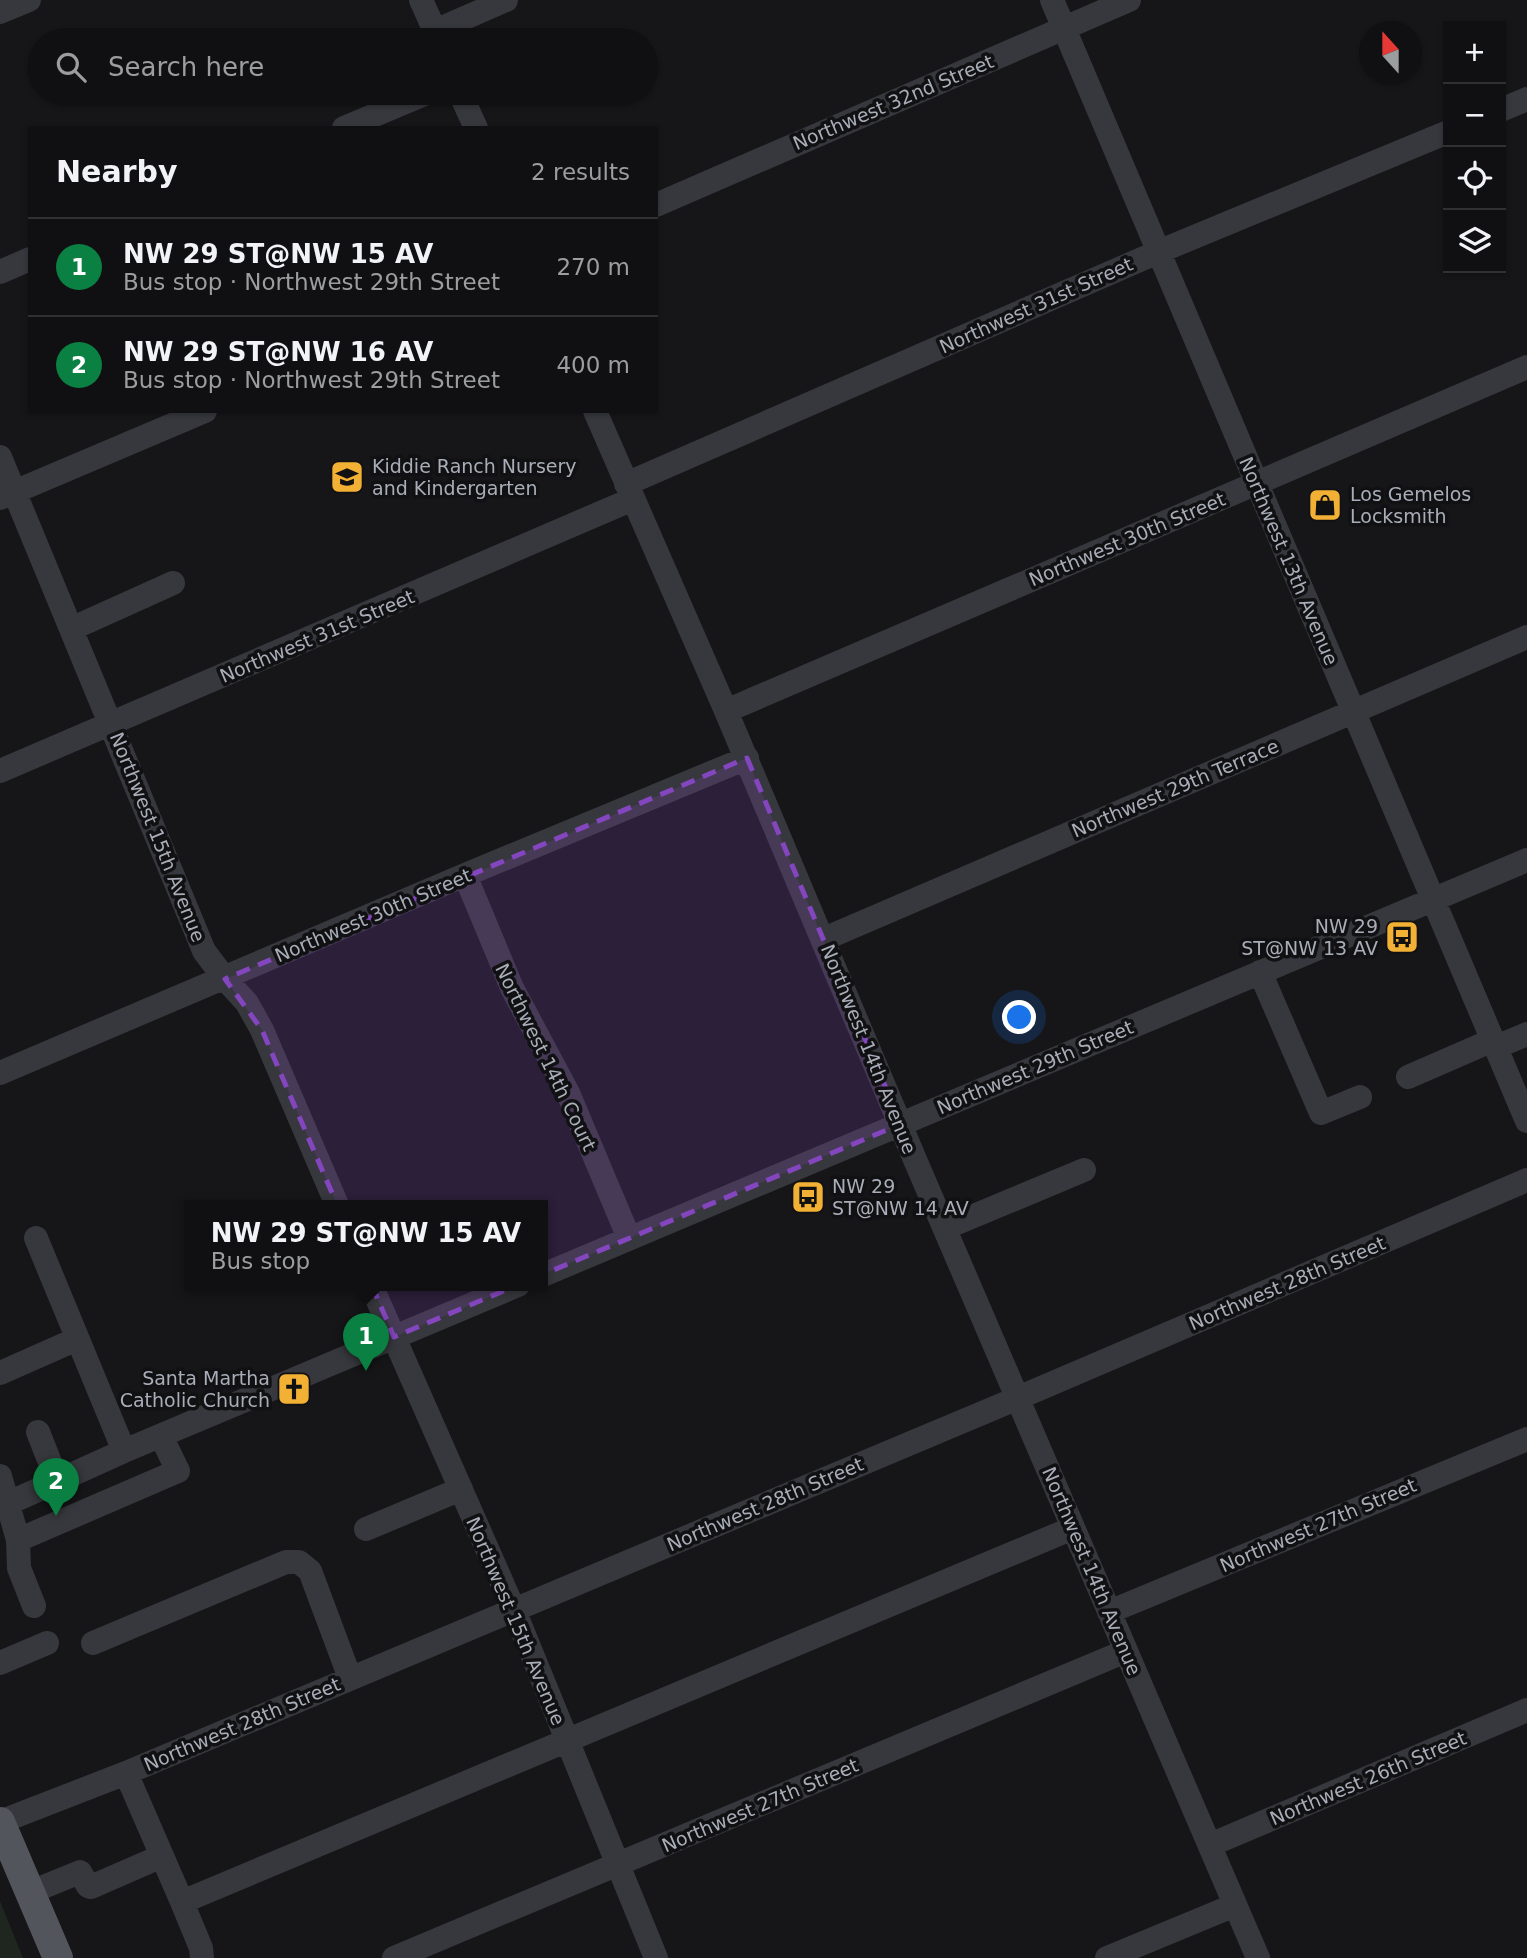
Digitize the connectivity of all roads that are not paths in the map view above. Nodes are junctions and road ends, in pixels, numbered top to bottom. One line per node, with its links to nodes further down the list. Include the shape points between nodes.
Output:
1 (29, 0): 6 (street)
2 (421, 0): 7 (street)
3 (506, 0): 8 (street)
4 (1052, 0): 9 (street, Northwest 13th Avenue)
5 (1129, 0): 9 (street, Northwest 32nd Street)
6 (0, 12)
7 (433, 28)
8 (452, 28)
9 (1064, 28): 17 (street, Northwest 32nd Street); 18 (street, Northwest 13th Avenue)
10 (1527, 99): 13 (street)
11 (399, 105): 14 (street)
12 (465, 105): 15 (street)
13 (1506, 108)
14 (349, 126)
15 (475, 126)
16 (1443, 134): 18 (street, Northwest 31st Street)
17 (658, 204)
18 (1157, 252): 25 (street, Northwest 13th Avenue); 26 (street, Northwest 31st Street)
19 (28, 260): 20 (street)
20 (0, 272)
21 (1527, 367): 25 (street, Northwest 30th Street)
22 (200, 413): 27 (street)
23 (596, 413): 26 (street, Northwest 14th Avenue)
24 (0, 457): 27 (street, Northwest 15th Avenue)
25 (1256, 484): 31 (street, Northwest 30th Street); 32 (street, Northwest 13th Avenue)
26 (630, 492): 31 (street, Northwest 14th Avenue); 33 (street, Northwest 31st Street)
27 (7, 496): 29 (street, Northwest 15th Avenue)
28 (173, 583): 29 (street)
29 (71, 629): 33 (street, Northwest 15th Avenue)
30 (1527, 637): 32 (street, Northwest 29th Terrace)
31 (726, 711): 34 (street, Northwest 14th Avenue)
32 (1353, 711): 38 (street, Northwest 13th Avenue); 39 (street, Northwest 29th Terrace)
33 (111, 725): 35 (street, Northwest 31st Street); 41 (street, Northwest 15th Avenue, via 204,951)
34 (747, 758): 37 (street, Northwest 30th Street); 39 (street, Northwest 14th Avenue)
35 (0, 771)
36 (1527, 860): 38 (street, Northwest 29th Street)
37 (465, 875): 41 (street, Northwest 30th Street); 54 (street, Northwest 14th Court, via 512,988 568,1093)
38 (1434, 899): 40 (street, Northwest 29th Street); 43 (street, Northwest 13th Avenue)
39 (824, 939): 48 (street, Northwest 14th Avenue)
40 (1260, 972): 46 (street, via 1321,1113); 48 (street, Northwest 29th Street)
41 (225, 979): 44 (street, Northwest 30th Street); 51 (street, Northwest 15th Avenue, via 247,1003 262,1030)
42 (1527, 1034): 43 (street)
43 (1494, 1043): 45 (street); 47 (street, Northwest 13th Avenue)
44 (0, 1073)
45 (1408, 1077)
46 (1360, 1097)
47 (1527, 1121)
48 (901, 1124): 52 (street, Northwest 14th Avenue); 54 (street, Northwest 29th Street)
49 (1084, 1170): 52 (street)
50 (1527, 1180): 61 (street, Northwest 28th Street)
51 (335, 1200)
52 (945, 1228): 61 (street, Northwest 14th Avenue)
53 (36, 1238): 59 (street)
54 (629, 1238): 55 (street, Northwest 29th Street)
55 (548, 1273)
56 (374, 1291): 58 (street, Northwest 15th Avenue)
57 (504, 1291): 58 (street)
58 (394, 1338): 63 (street); 69 (street, Northwest 15th Avenue)
59 (77, 1339): 60 (street); 65 (street)
60 (0, 1373)
61 (1018, 1398): 72 (street, Northwest 14th Avenue); 76 (street, Northwest 28th Street)
62 (38, 1432): 68 (street)
63 (161, 1436): 65 (street); 70 (street, via 178,1471)
64 (1527, 1439): 77 (street, Northwest 27th Street)
65 (124, 1451): 66 (street)
66 (100, 1462): 68 (street); 70 (street)
67 (0, 1476): 71 (street)
68 (58, 1480): 71 (street)
69 (461, 1489): 73 (street); 76 (street, Northwest 15th Avenue)
70 (118, 1497): 74 (street)
71 (5, 1505): 74 (street)
72 (1073, 1528): 77 (street, Northwest 14th Avenue); 84 (street)
73 (366, 1529)
74 (18, 1540): 75 (street, via 19,1568)
75 (34, 1606)
76 (514, 1610): 82 (street, Northwest 28th Street); 84 (street, Northwest 15th Avenue)
77 (1109, 1612): 80 (street, Northwest 14th Avenue)
78 (47, 1643): 81 (street)
79 (93, 1643): 82 (street, via 286,1562 299,1562 310,1571)
80 (1126, 1651): 87 (street, Northwest 14th Avenue); 89 (street, Northwest 27th Street)
81 (0, 1663)
82 (350, 1678): 85 (street, Northwest 28th Street)
83 (1527, 1710): 87 (street, Northwest 26th Street)
84 (567, 1741): 89 (street, Northwest 15th Avenue); 91 (street)
85 (126, 1773): 86 (street, Northwest 28th Street); 88 (street)
86 (0, 1822): 90 (main road)
87 (1210, 1846): 92 (street, Northwest 14th Avenue)
88 (162, 1856): 90 (street, via 91,1887 80,1872); 91 (street)
89 (617, 1865): 95 (street, Northwest 27th Street); 96 (street, Northwest 15th Avenue)
90 (31, 1892): 93 (main road)
91 (182, 1902): 94 (street)
92 (1235, 1905): 97 (street); 98 (street, Northwest 14th Avenue)
93 (58, 1958)
94 (202, 1958)
95 (394, 1958)
96 (656, 1958)
97 (1107, 1958)
98 (1258, 1958)

